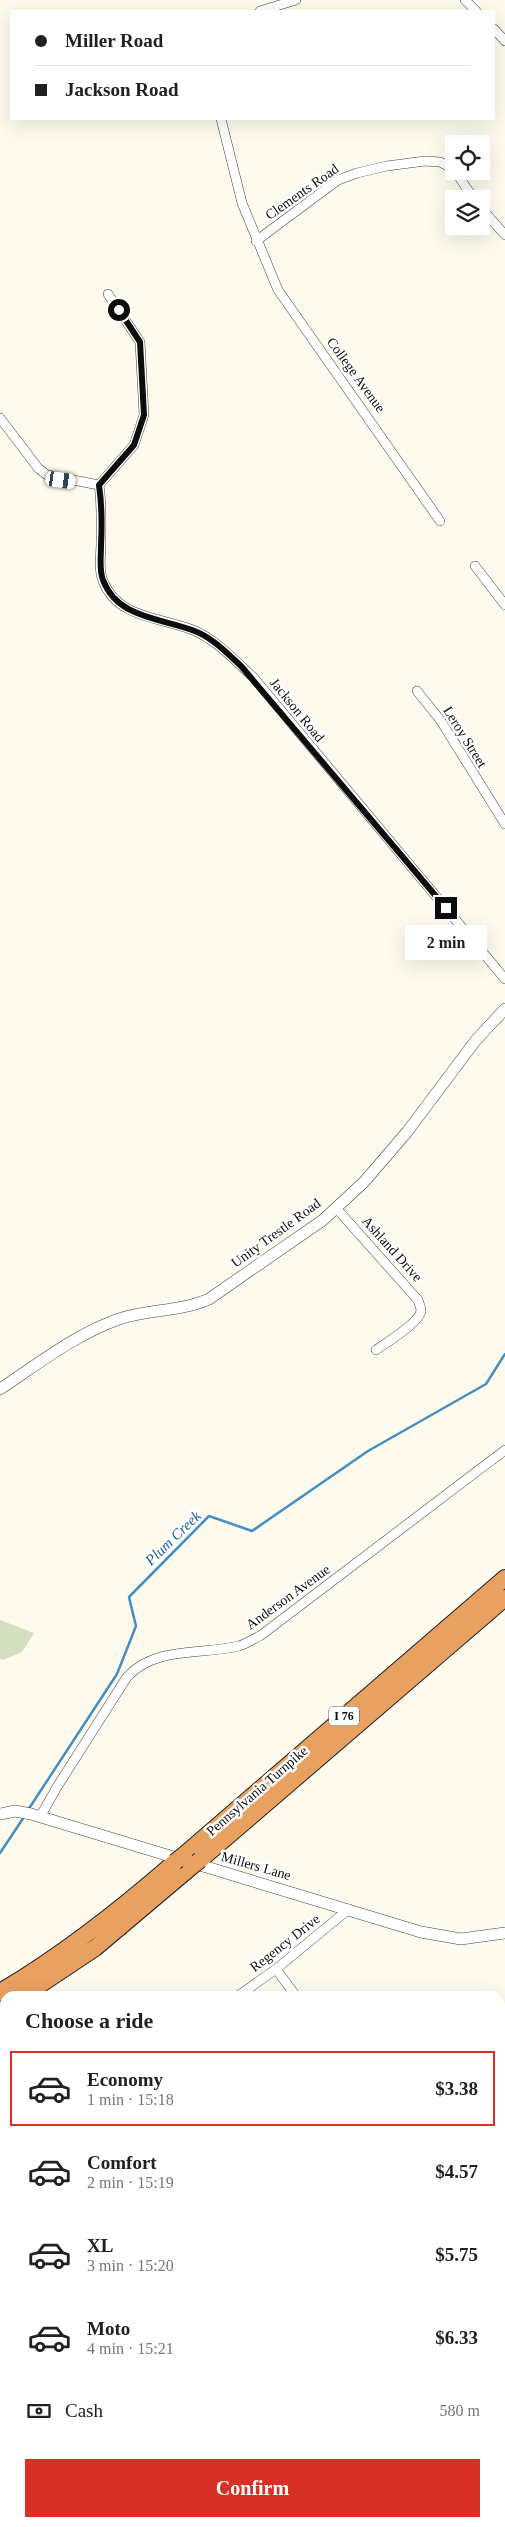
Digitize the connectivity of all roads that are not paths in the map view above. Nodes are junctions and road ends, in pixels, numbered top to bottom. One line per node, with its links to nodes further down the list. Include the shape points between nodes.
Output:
1 (296, 0): 3 (street)
2 (465, 0): 4 (street)
3 (263, 10)
4 (475, 10)
5 (495, 30): 6 (street)
6 (505, 41)
7 (220, 120): 11 (street, College Avenue, via 242,203)
8 (445, 165): 11 (street, Clements Road, via 426,161 387,166 338,180)
9 (490, 218): 10 (street)
10 (505, 235)
11 (256, 241): 15 (street, College Avenue, via 278,290)
12 (108, 294): 14 (street, via 140,342 144,413 134,445)
13 (0, 418): 14 (street, via 47,475)
14 (99, 485): 20 (street, Jackson Road, via 100,566 102,580 110,594 129,610 193,630 217,644 253,678)
15 (440, 521)
16 (475, 566): 17 (street)
17 (505, 605)
18 (417, 691): 19 (street, Leroy Street, via 441,721)
19 (505, 824)
20 (505, 979)
21 (503, 1015): 22 (street, Unity Trestle Road, via 476,1040 376,1168)
22 (336, 1208): 23 (street, Ashland Drive, via 420,1306 416,1320); 24 (street, Unity Trestle Road, via 209,1299 192,1306 120,1319 85,1334)
23 (376, 1350)
24 (0, 1389)
25 (505, 1450): 29 (street, Anderson Avenue, via 260,1636 241,1646 154,1658 135,1668 57,1786)
26 (505, 1578): 30 (highway, Pennsylvania Turnpike / I 76)
27 (505, 1598): 30 (highway, Pennsylvania Turnpike / I 76)
28 (0, 1814): 29 (street, Millers Lane)
29 (31, 1814): 31 (street, Millers Lane)
30 (187, 1861): 34 (highway, Pennsylvania Turnpike / I 76, via 57,1956); 35 (highway, Pennsylvania Turnpike / I 76, via 95,1948)
31 (349, 1909): 32 (street, Millers Lane, via 421,1932 460,1939); 33 (street, Regency Drive)
32 (505, 1933)
33 (276, 1969): 36 (street, Regency Drive); 37 (street)
34 (2, 1991)
35 (30, 1991)
36 (245, 1991)
37 (292, 1991)

